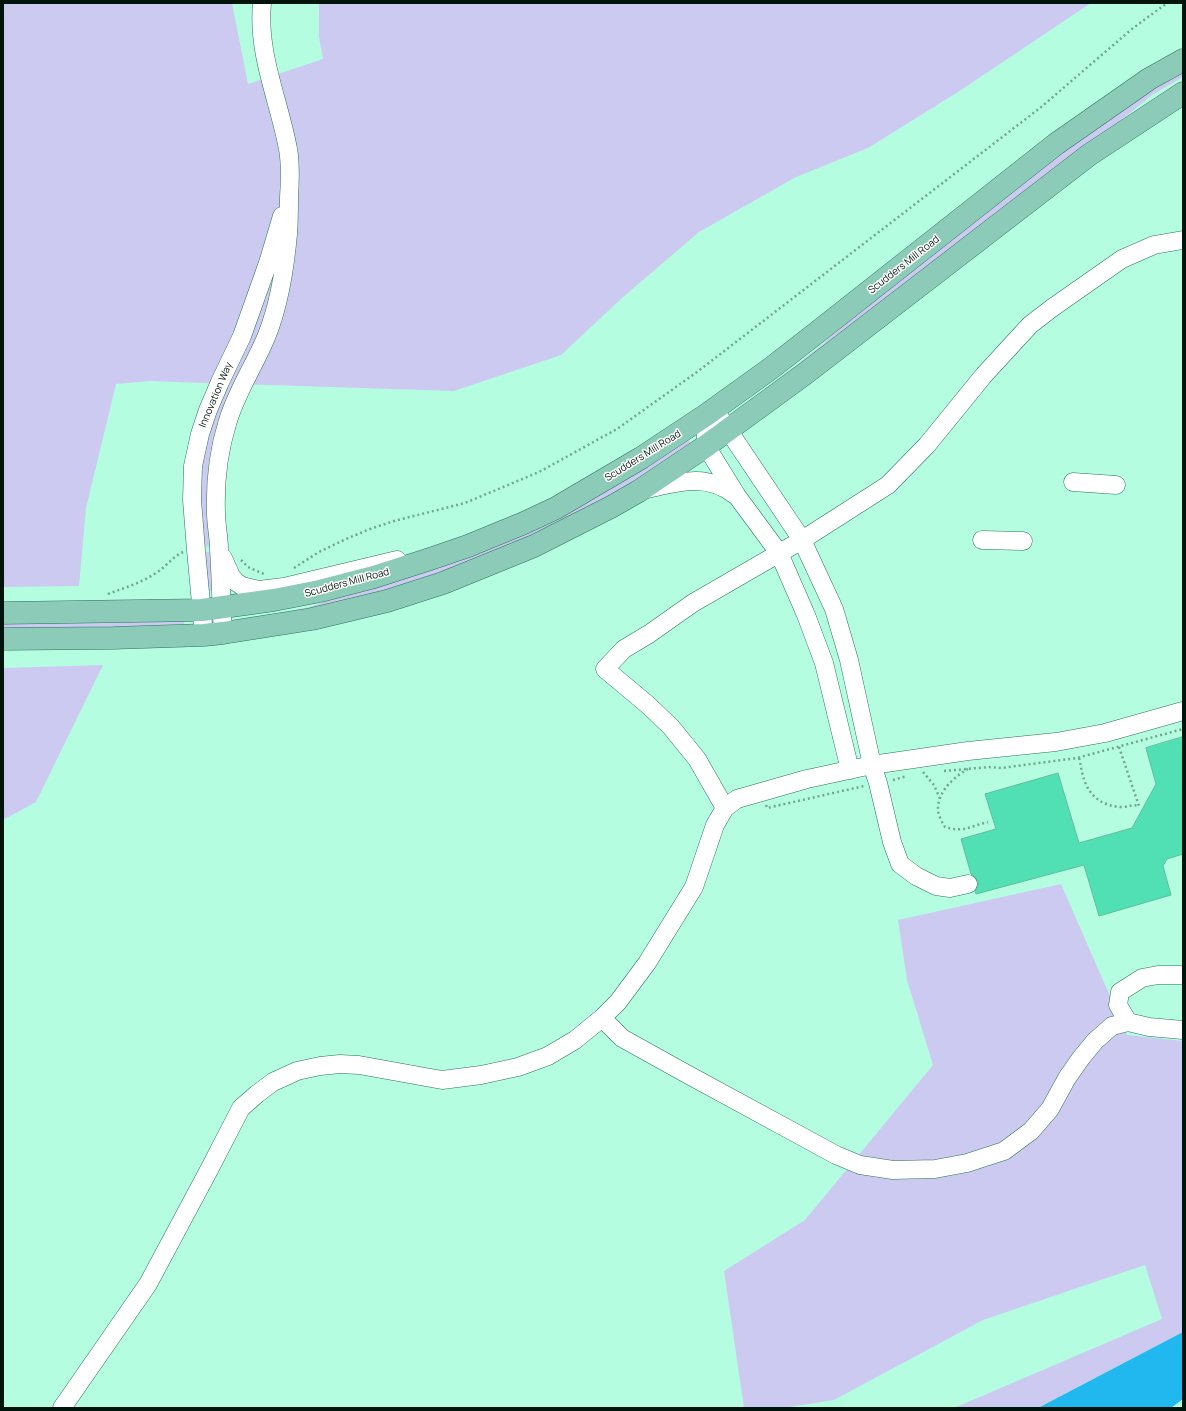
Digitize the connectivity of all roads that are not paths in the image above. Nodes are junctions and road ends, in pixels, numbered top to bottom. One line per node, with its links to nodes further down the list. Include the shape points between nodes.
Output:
1 (262, 3): 4 (street, Innovation Way, via 261,28 264,49 288,151)
2 (1183, 60): 8 (main road, Scudders Mill Road, via 1149,79 1056,144 770,369)
3 (1183, 93): 9 (main road, via 1089,155)
4 (290, 190): 6 (street, Innovation Way); 7 (street, Innovation Way, via 281,290)
5 (1183, 240): 15 (street, via 1154,245 1122,259 1030,325 984,375 928,445 888,485)
6 (250, 313): 7 (street); 21 (street, Innovation Way, via 208,410 193,466 192,500 196,550)
7 (272, 321): 18 (street, Innovation Way, via 237,397 220,450 216,481)
8 (710, 412): 9 (street); 10 (street); 20 (main road, Scudders Mill Road, via 641,458 556,508 468,546)
9 (728, 431): 10 (main road); 15 (street)
10 (706, 446): 13 (main road); 14 (street)
11 (1073, 482): 12 (street)
12 (1116, 485)
13 (639, 491): 14 (street, via 693,480 715,483); 23 (main road, via 534,546 443,583 387,601 312,620)
14 (737, 496): 19 (street)
15 (802, 540): 19 (street); 26 (street, via 834,609 849,660)
16 (982, 540): 17 (street)
17 (1023, 541)
18 (219, 547): 20 (street, via 230,576 242,586 259,590 291,586 390,561); 21 (street)
19 (779, 553): 27 (street, via 824,663); 28 (street, via 692,603 624,649 605,669 671,727 697,759)
20 (428, 560): 21 (main road, Scudders Mill Road, via 320,591)
21 (212, 609): 22 (main road, Scudders Mill Road); 23 (street)
22 (3, 613)
23 (214, 634): 24 (main road, via 113,638)
24 (3, 638)
25 (1183, 711): 26 (street, via 1104,733 1056,742)
26 (872, 765): 27 (street); 29 (street, via 900,864 936,886 950,888)
27 (850, 770): 28 (street, via 771,788 737,799)
28 (725, 808): 31 (street, via 715,826 694,887 647,963 618,1002)
29 (968, 884)
30 (1183, 975): 32 (street, via 1142,978 1120,992 1118,1005)
31 (602, 1018): 32 (street, via 622,1038 836,1155 860,1165 892,1170 935,1169 967,1163 1004,1151 1031,1131 1050,1110 1067,1078 1095,1041 1112,1026); 34 (street, via 548,1056 518,1067 480,1075 442,1080 340,1064 297,1071 273,1082 240,1108 148,1284)
32 (1128, 1022): 33 (street)
33 (1183, 1030)
34 (62, 1408)

